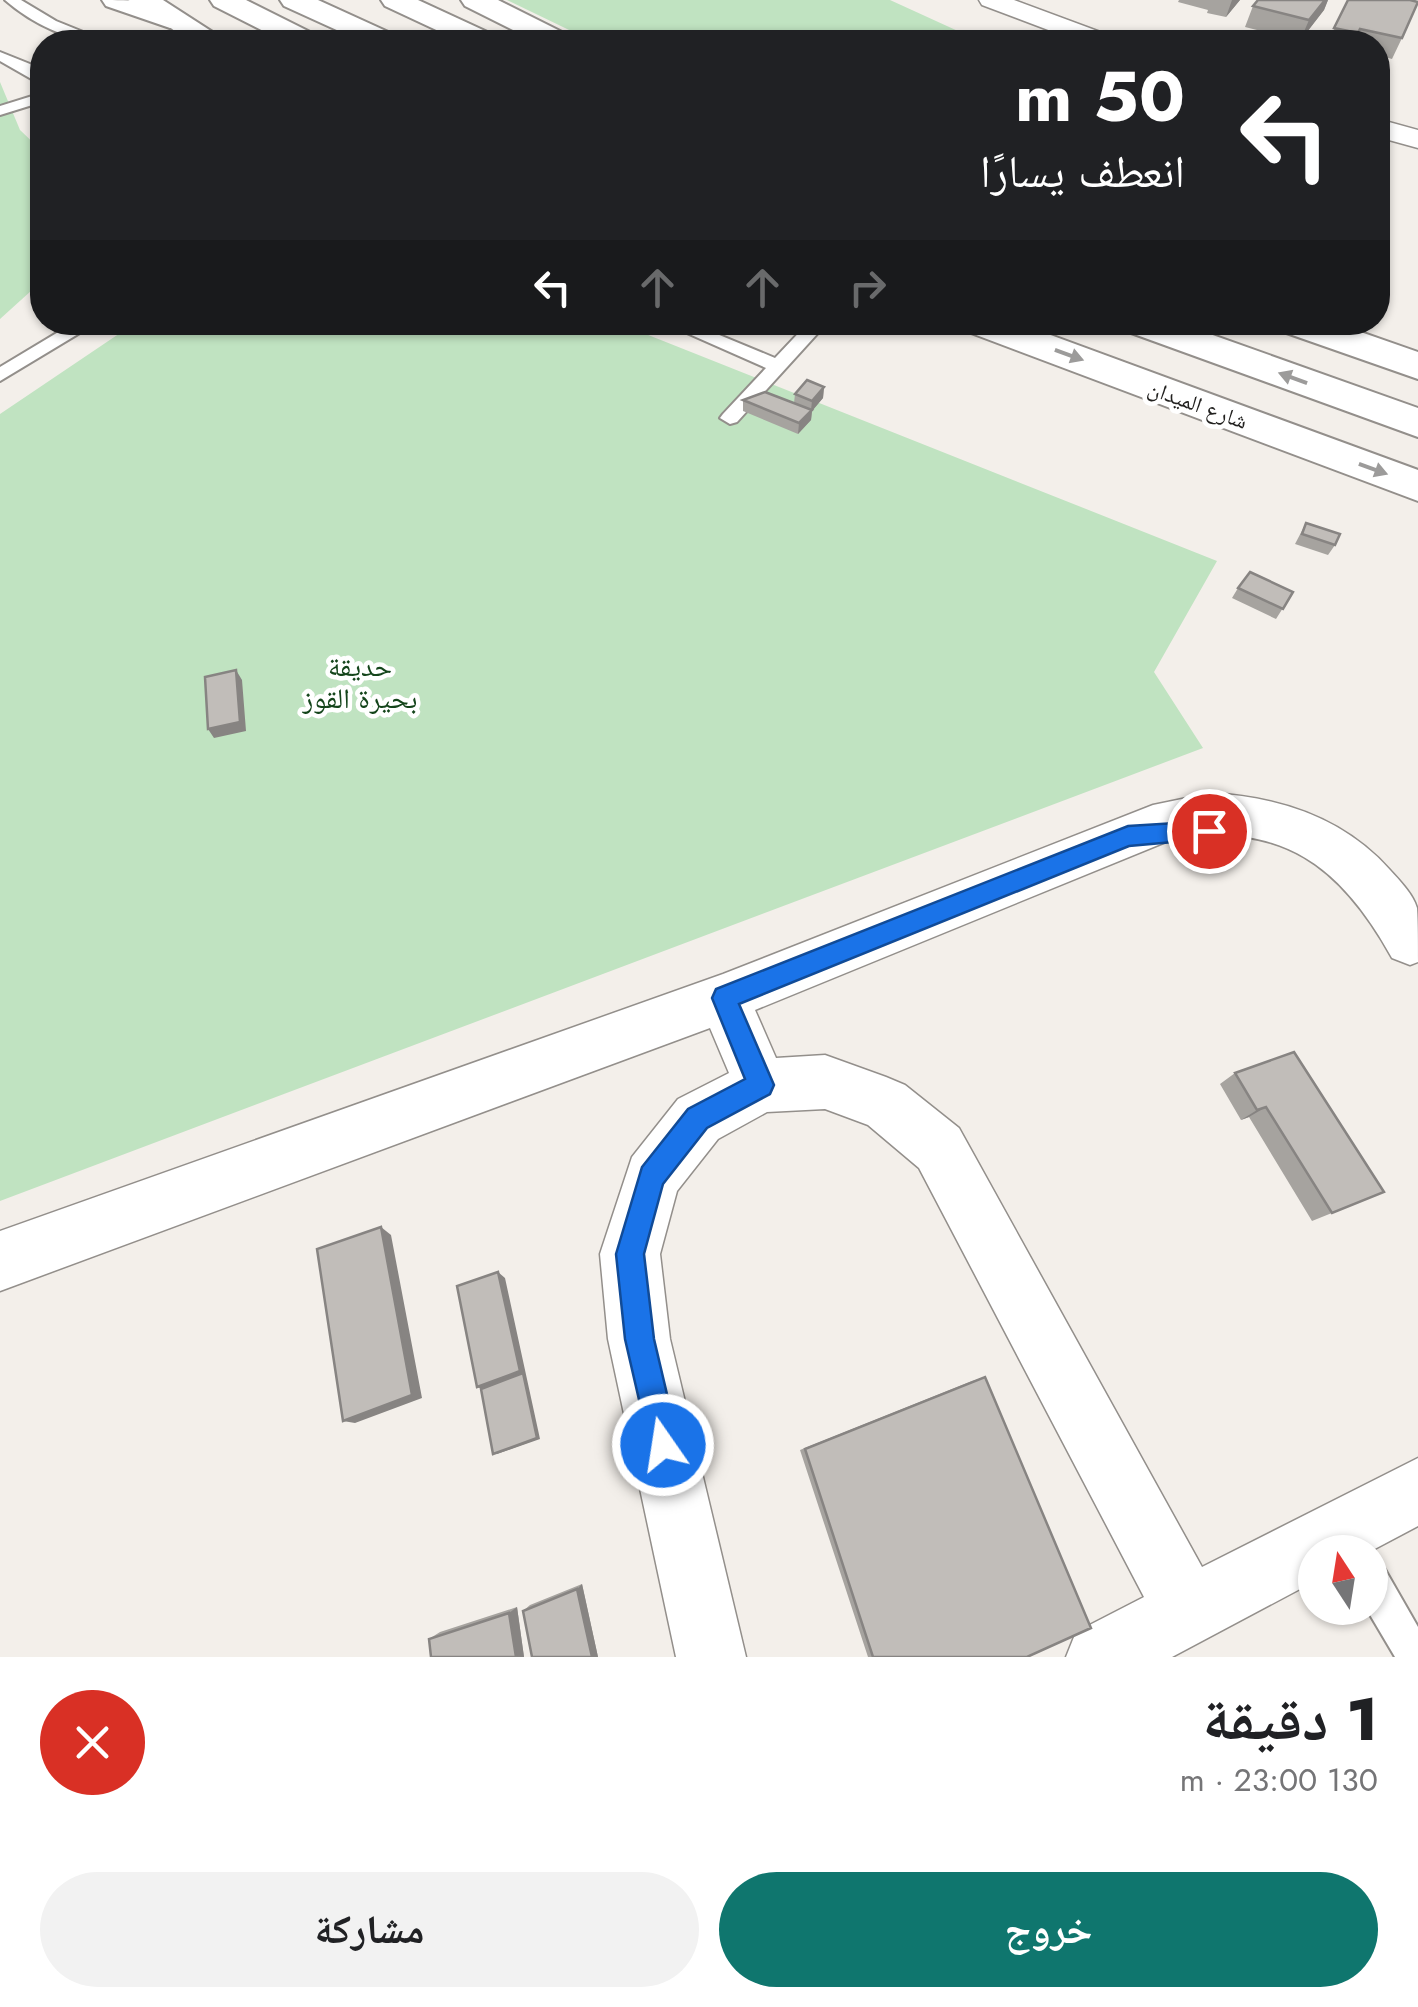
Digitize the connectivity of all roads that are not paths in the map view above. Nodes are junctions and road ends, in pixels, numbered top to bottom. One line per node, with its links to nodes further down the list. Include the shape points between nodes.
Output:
1 (12, 0): 9 (lane)
2 (116, 0): 10 (main road)
3 (142, 0): 10 (main road)
4 (224, 0): 11 (main road)
5 (294, 0): 12 (main road)
6 (395, 0): 13 (main road)
7 (475, 0): 14 (main road)
8 (991, 0): 15 (street)
9 (68, 30)
10 (172, 30)
11 (283, 30)
12 (360, 30)
13 (459, 30)
14 (535, 30)
15 (1070, 30)
16 (0, 56): 17 (lane)
17 (30, 68)
18 (30, 101): 19 (lane)
19 (0, 111)
20 (1390, 111): 21 (street)
21 (1418, 118)
22 (1390, 132): 23 (street)
23 (1418, 140)
24 (67, 335): 32 (lane)
25 (703, 335): 30 (lane)
26 (807, 335): 30 (lane)
27 (1012, 335): 35 (main road, شارع الميدان, one-way to 35)
28 (1174, 335): 34 (main road, one-way to 28)
29 (1329, 335): 31 (main road)
30 (778, 366): 33 (lane)
31 (1418, 366)
32 (0, 374)
33 (730, 418)
34 (1418, 423)
35 (1418, 486)
36 (1416, 950): 37 (street, via 1331,869 1288,846 1232,832 1128,836)
37 (724, 998): 38 (street); 39 (street)
38 (761, 1085): 44 (street, via 825,1082 886,1104 939,1148); 45 (street, via 698,1118 652,1177 630,1254 639,1339)
39 (0, 1261)
40 (1418, 1492): 41 (street)
41 (1375, 1535)
42 (1298, 1574): 44 (street)
43 (1388, 1610): 47 (lane)
44 (1189, 1612): 46 (street)
45 (711, 1657)
46 (1101, 1657)
47 (1415, 1657)

